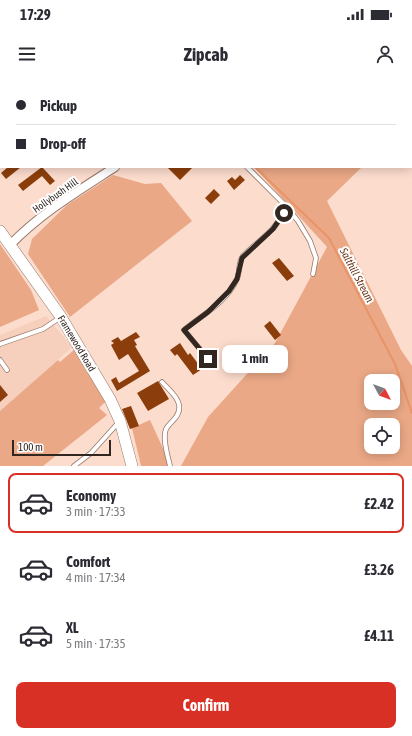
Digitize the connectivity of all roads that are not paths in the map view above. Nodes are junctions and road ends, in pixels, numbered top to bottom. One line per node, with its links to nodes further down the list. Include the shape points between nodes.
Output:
1 (113, 168): 5 (street, Hollybush Hill, via 53,207)
2 (248, 168): 3 (lane)
3 (285, 205): 6 (lane, via 310,241 316,258); 9 (lane, via 284,213 273,229 242,258 237,279 229,291 208,312 184,330)
4 (0, 232): 5 (street, Framewood Road)
5 (10, 245): 7 (street, Framewood Road)
6 (313, 274)
7 (61, 317): 8 (lane, via 43,328); 13 (street, Framewood Road, via 110,399)
8 (0, 344)
9 (208, 359)
10 (0, 360): 11 (lane)
11 (7, 370)
12 (162, 382): 16 (lane, via 177,398 180,406 180,412 166,428)
13 (120, 421): 14 (lane, via 91,453); 15 (street, Framewood Road)
14 (74, 466)
15 (132, 466)
16 (170, 466)

